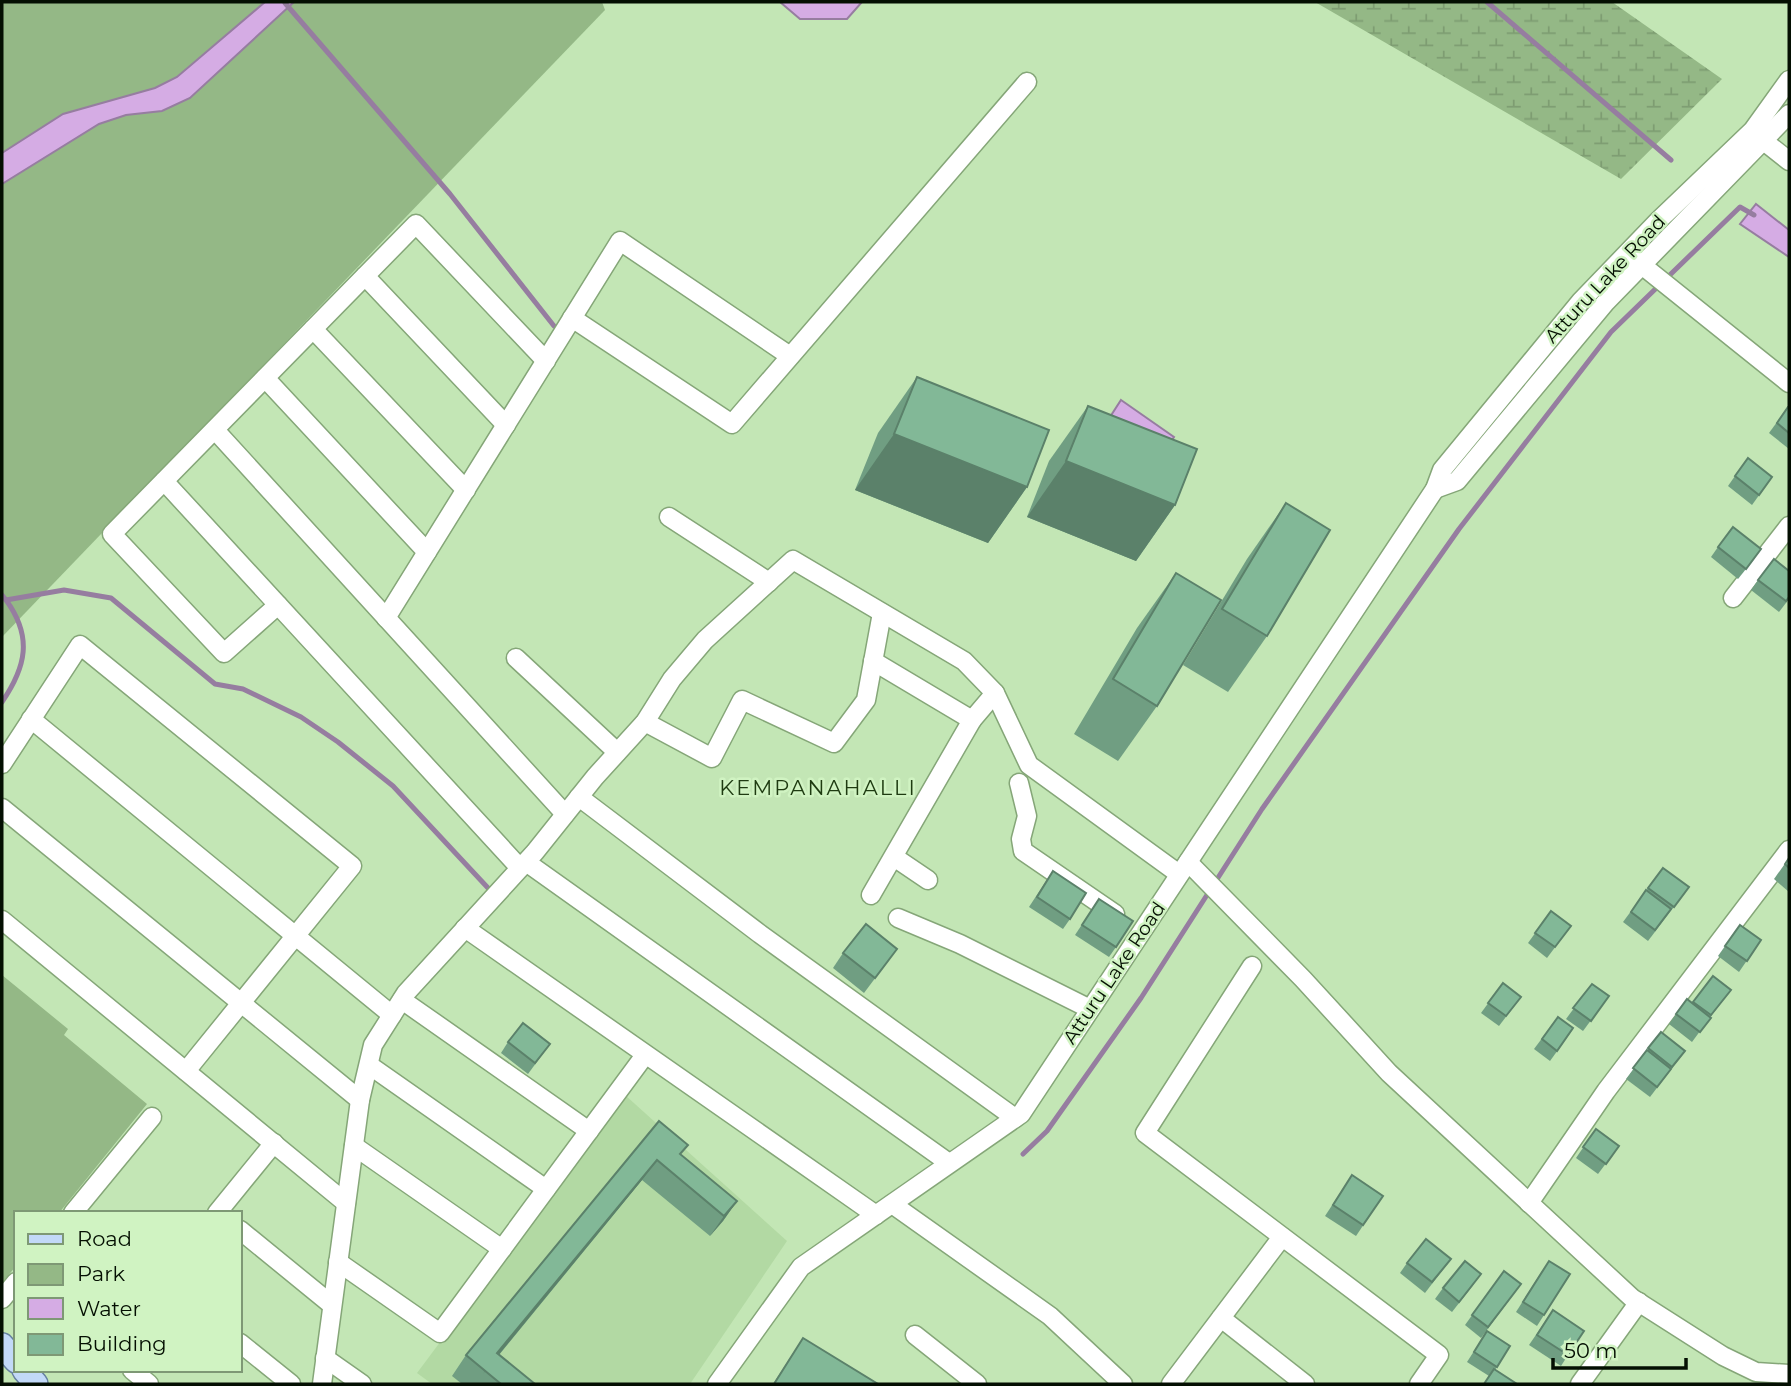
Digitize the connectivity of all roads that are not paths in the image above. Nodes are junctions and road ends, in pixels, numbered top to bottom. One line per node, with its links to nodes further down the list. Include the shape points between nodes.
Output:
1 (1789, 80): 6 (street, Atturu Lake Road, via 1752,130)
2 (1027, 82): 11 (street)
3 (1789, 114): 4 (street, Atturu Lake Road)
4 (1765, 142): 5 (street); 7 (street, Atturu Lake Road)
5 (1789, 161)
6 (1627, 253): 7 (street); 18 (street, Atturu Lake Road, via 1510,386 1442,470)
7 (1642, 265): 14 (street); 18 (street, Atturu Lake Road, via 1457,481)
8 (365, 276): 10 (street); 12 (street, via 416,224); 15 (street)
9 (572, 318): 11 (street, via 732,424); 11 (street, via 620,241); 12 (street)
10 (313, 329): 13 (street); 19 (street)
11 (790, 356)
12 (546, 361): 15 (street)
13 (265, 378): 16 (street); 22 (street)
14 (1789, 383)
15 (506, 425): 19 (street)
16 (215, 430): 17 (street); 27 (street)
17 (164, 481): 25 (street); 25 (street, via 112,534 224,653)
18 (1435, 489): 43 (street, Atturu Lake Road)
19 (466, 490): 22 (street)
20 (668, 517): 23 (street)
21 (1789, 526): 24 (street)
22 (427, 552): 27 (street)
23 (769, 582): 26 (street, via 793,560); 33 (street, via 705,640 672,679)
24 (1733, 598)
25 (278, 604): 42 (street)
26 (882, 613): 29 (street); 30 (street, via 964,661)
27 (386, 618): 39 (street)
28 (516, 658): 34 (street)
29 (873, 662): 32 (street); 33 (street, via 866,700 834,743 742,700 712,758)
30 (995, 693): 32 (street); 43 (street, via 1029,765)
31 (31, 719): 35 (street); 50 (street); 50 (street, via 80,645 352,866)
32 (972, 720): 41 (street)
33 (645, 722): 34 (street)
34 (617, 752): 37 (street)
35 (2, 764)
36 (1019, 783): 49 (street, via 1027,816 1023,851)
37 (579, 797): 39 (street); 60 (street)
38 (2, 808): 52 (street)
39 (565, 814): 42 (street)
40 (1789, 850): 67 (street, via 1606,1091)
41 (894, 857): 44 (street); 45 (street)
42 (523, 865): 48 (street); 64 (street)
43 (1184, 868): 54 (street, Atturu Lake Road); 67 (street, via 1303,979 1389,1073)
44 (928, 880)
45 (871, 894)
46 (898, 918): 54 (street)
47 (2, 920): 57 (street)
48 (465, 928): 53 (street); 55 (street)
49 (1135, 928)
50 (295, 935): 52 (street); 53 (street)
51 (1252, 966): 73 (street, via 1145,1133)
52 (241, 1003): 57 (street); 58 (street)
53 (397, 1008): 56 (street, via 373,1045); 61 (street)
54 (1090, 1009): 60 (street, Atturu Lake Road)
55 (645, 1055): 61 (street); 71 (street)
56 (369, 1065): 58 (street); 65 (street)
57 (186, 1071): 62 (street)
58 (360, 1100): 63 (street)
59 (152, 1117): 69 (street)
60 (1014, 1118): 64 (street, Atturu Lake Road)
61 (589, 1131): 65 (street)
62 (274, 1143): 66 (street); 70 (street)
63 (354, 1146): 66 (street); 74 (street)
64 (949, 1163): 68 (street, Atturu Lake Road)
65 (546, 1189): 74 (street)
66 (346, 1203): 75 (street)
67 (1530, 1203): 78 (street)
68 (892, 1204): 71 (street, Atturu Lake Road); 94 (street, via 1050,1316)
69 (75, 1211)
70 (220, 1211)
71 (876, 1215): 92 (street, Atturu Lake Road, via 801,1267)
72 (242, 1232): 79 (street)
73 (1282, 1237): 80 (street); 97 (street, via 1439,1355)
74 (502, 1249): 75 (street, via 440,1333)
75 (338, 1262): 79 (street)
76 (14, 1284): 77 (street)
77 (2, 1299)
78 (1639, 1302): 87 (street, via 1756,1372); 98 (street)
79 (332, 1306): 84 (street)
80 (1221, 1318): 95 (street); 96 (street)
81 (915, 1335): 93 (street)
82 (2, 1345): 85 (main road)
83 (242, 1345): 89 (street)
84 (325, 1358): 90 (street); 91 (street)
85 (14, 1359)
86 (134, 1372): 88 (street)
87 (1789, 1374)
88 (149, 1384)
89 (291, 1384)
90 (322, 1384)
91 (362, 1384)
92 (717, 1384)
93 (977, 1384)
94 (1123, 1384)
95 (1171, 1384)
96 (1305, 1384)
97 (1419, 1384)
98 (1580, 1384)

